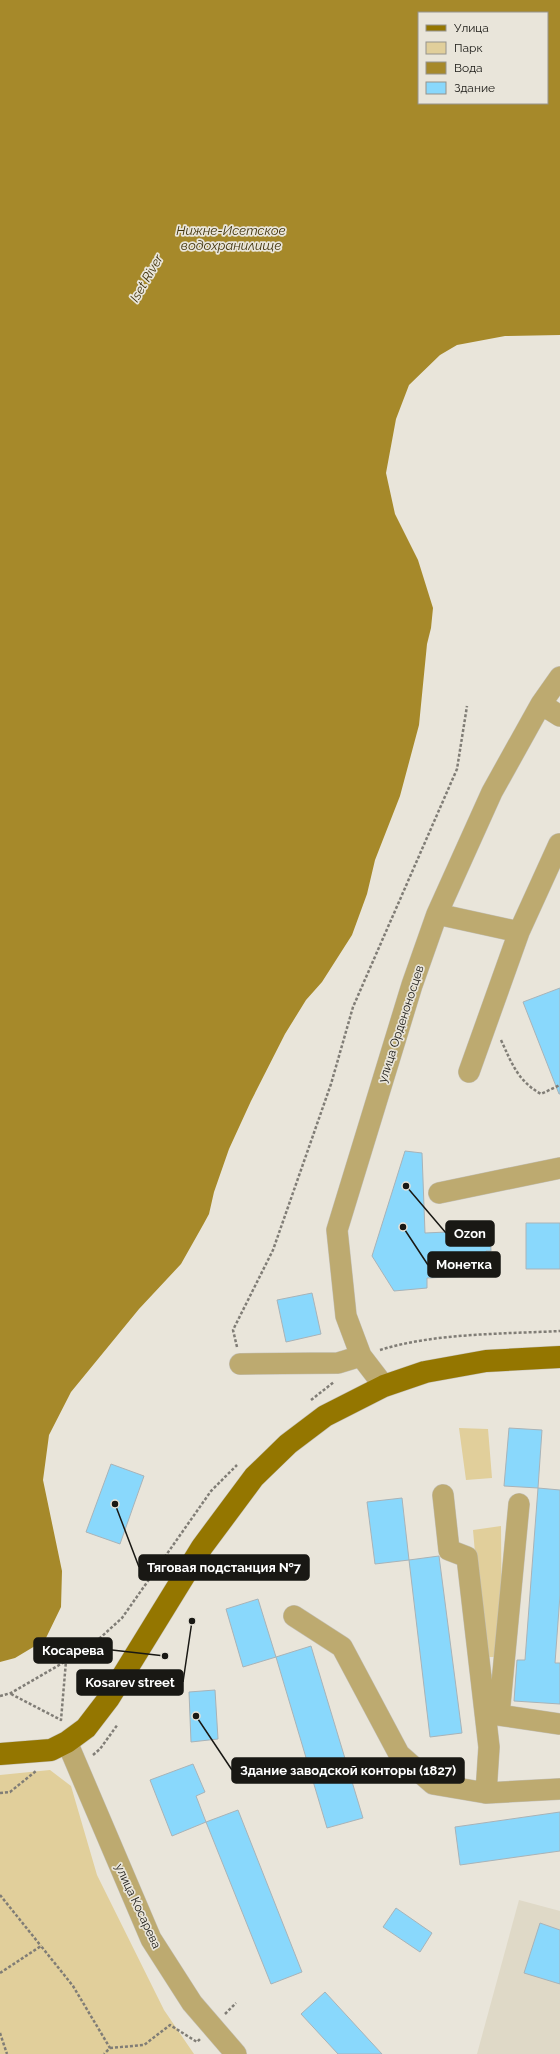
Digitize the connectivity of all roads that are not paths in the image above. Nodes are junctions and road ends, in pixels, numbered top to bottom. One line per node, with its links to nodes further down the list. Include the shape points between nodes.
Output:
1 (560, 677): 2 (street, улица Орденоносцев)
2 (541, 704): 3 (street); 5 (street, улица Орденоносцев, via 492,792)
3 (560, 716)
4 (559, 844): 6 (street)
5 (437, 914): 6 (street); 10 (street, улица Орденоносцев, via 412,985 337,1230 346,1316)
6 (519, 932): 7 (street)
7 (469, 1072)
8 (560, 1168): 9 (street)
9 (439, 1193)
10 (361, 1356): 12 (street, via 338,1363); 13 (street, улица Орденоносцев)
11 (560, 1357): 13 (main road, via 486,1361 425,1372)
12 (240, 1364)
13 (384, 1386): 19 (main road, via 324,1416 288,1444 254,1477 202,1547 109,1698 86,1728)
14 (443, 1495): 20 (street, via 449,1550 467,1558)
15 (519, 1504): 17 (street)
16 (294, 1616): 23 (street, via 342,1648 399,1754 433,1784)
17 (499, 1715): 18 (street); 20 (street)
18 (560, 1724)
19 (68, 1742): 21 (main road, via 51,1750); 24 (street, улица Косарева, via 151,1940 192,2003)
20 (489, 1747): 23 (street)
21 (0, 1754)
22 (560, 1789): 23 (street)
23 (486, 1793)
24 (236, 2054)

